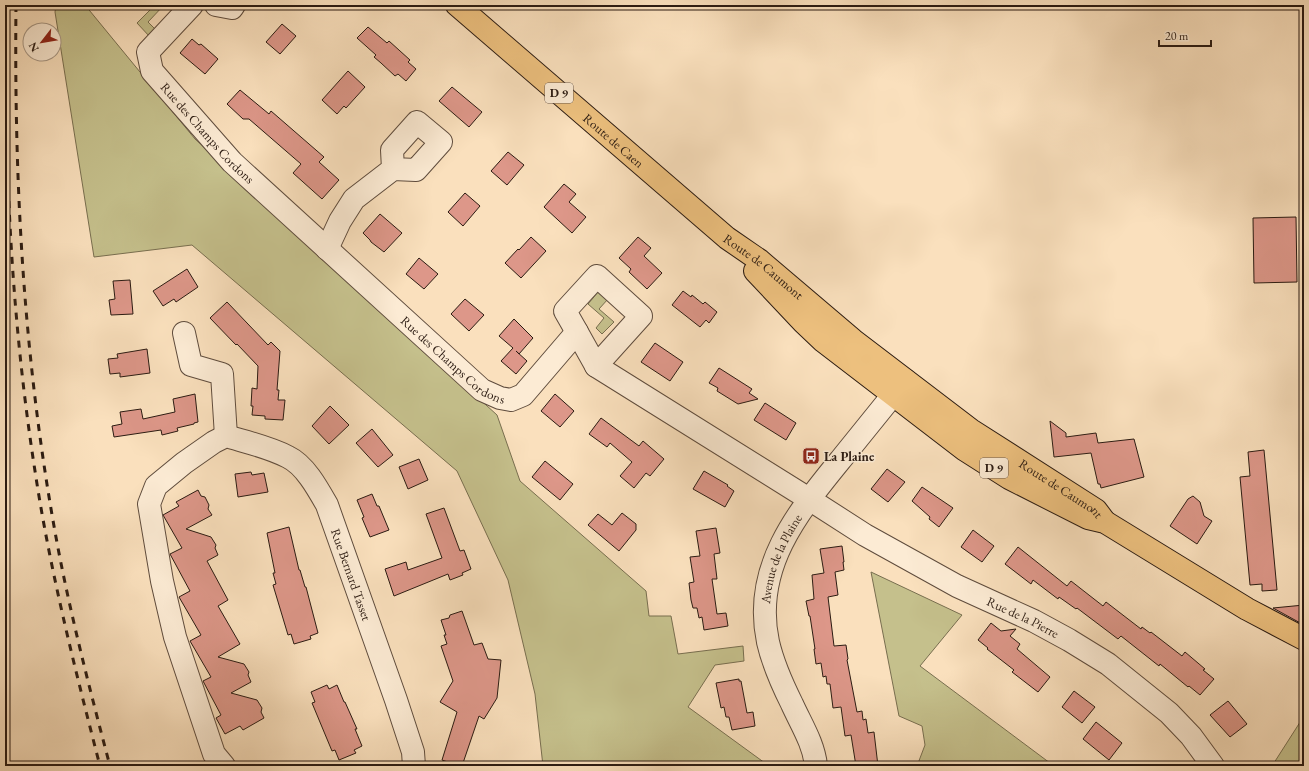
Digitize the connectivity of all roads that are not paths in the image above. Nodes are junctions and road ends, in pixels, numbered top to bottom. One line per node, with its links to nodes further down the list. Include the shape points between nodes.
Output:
1 (192, 5): 7 (street, Rue des Champs Cordons, via 148,52 152,71 232,162)
2 (216, 5): 3 (street, via 232,8)
3 (234, 5)
4 (457, 5): 6 (main road, Route de Caen / D 9)
5 (393, 169): 7 (street, via 354,199)
6 (728, 238): 11 (main road, Route de Caumont / D 9, via 760,260 853,340)
7 (327, 249): 8 (street, Rue des Champs Cordons, via 482,390 500,398 511,400 523,395)
8 (577, 332): 10 (street); 10 (street, via 565,311 596,276 641,316)
9 (184, 333): 12 (street, via 191,365 222,374)
10 (596, 366): 13 (street)
11 (899, 388): 13 (street, Avenue de la Plaine); 14 (main road, Route de Caumont / D 9, via 971,430 1096,510 1105,522 1247,609)
12 (226, 436): 15 (street, via 184,463 156,486 149,504 162,582 175,637 214,754); 16 (street, Rue Bernard Tasset, via 289,457 316,484 327,505 398,707 413,752)
13 (809, 499): 17 (street, Avenue de la Plaine, via 782,543 773,564 766,587 765,614 768,642 778,677 810,742); 18 (street, Rue de la Pierre, via 897,554 957,586 1034,621 1108,664 1169,713 1191,736)
14 (1304, 640)
15 (224, 766)
16 (414, 766)
17 (816, 766)
18 (1213, 766)

